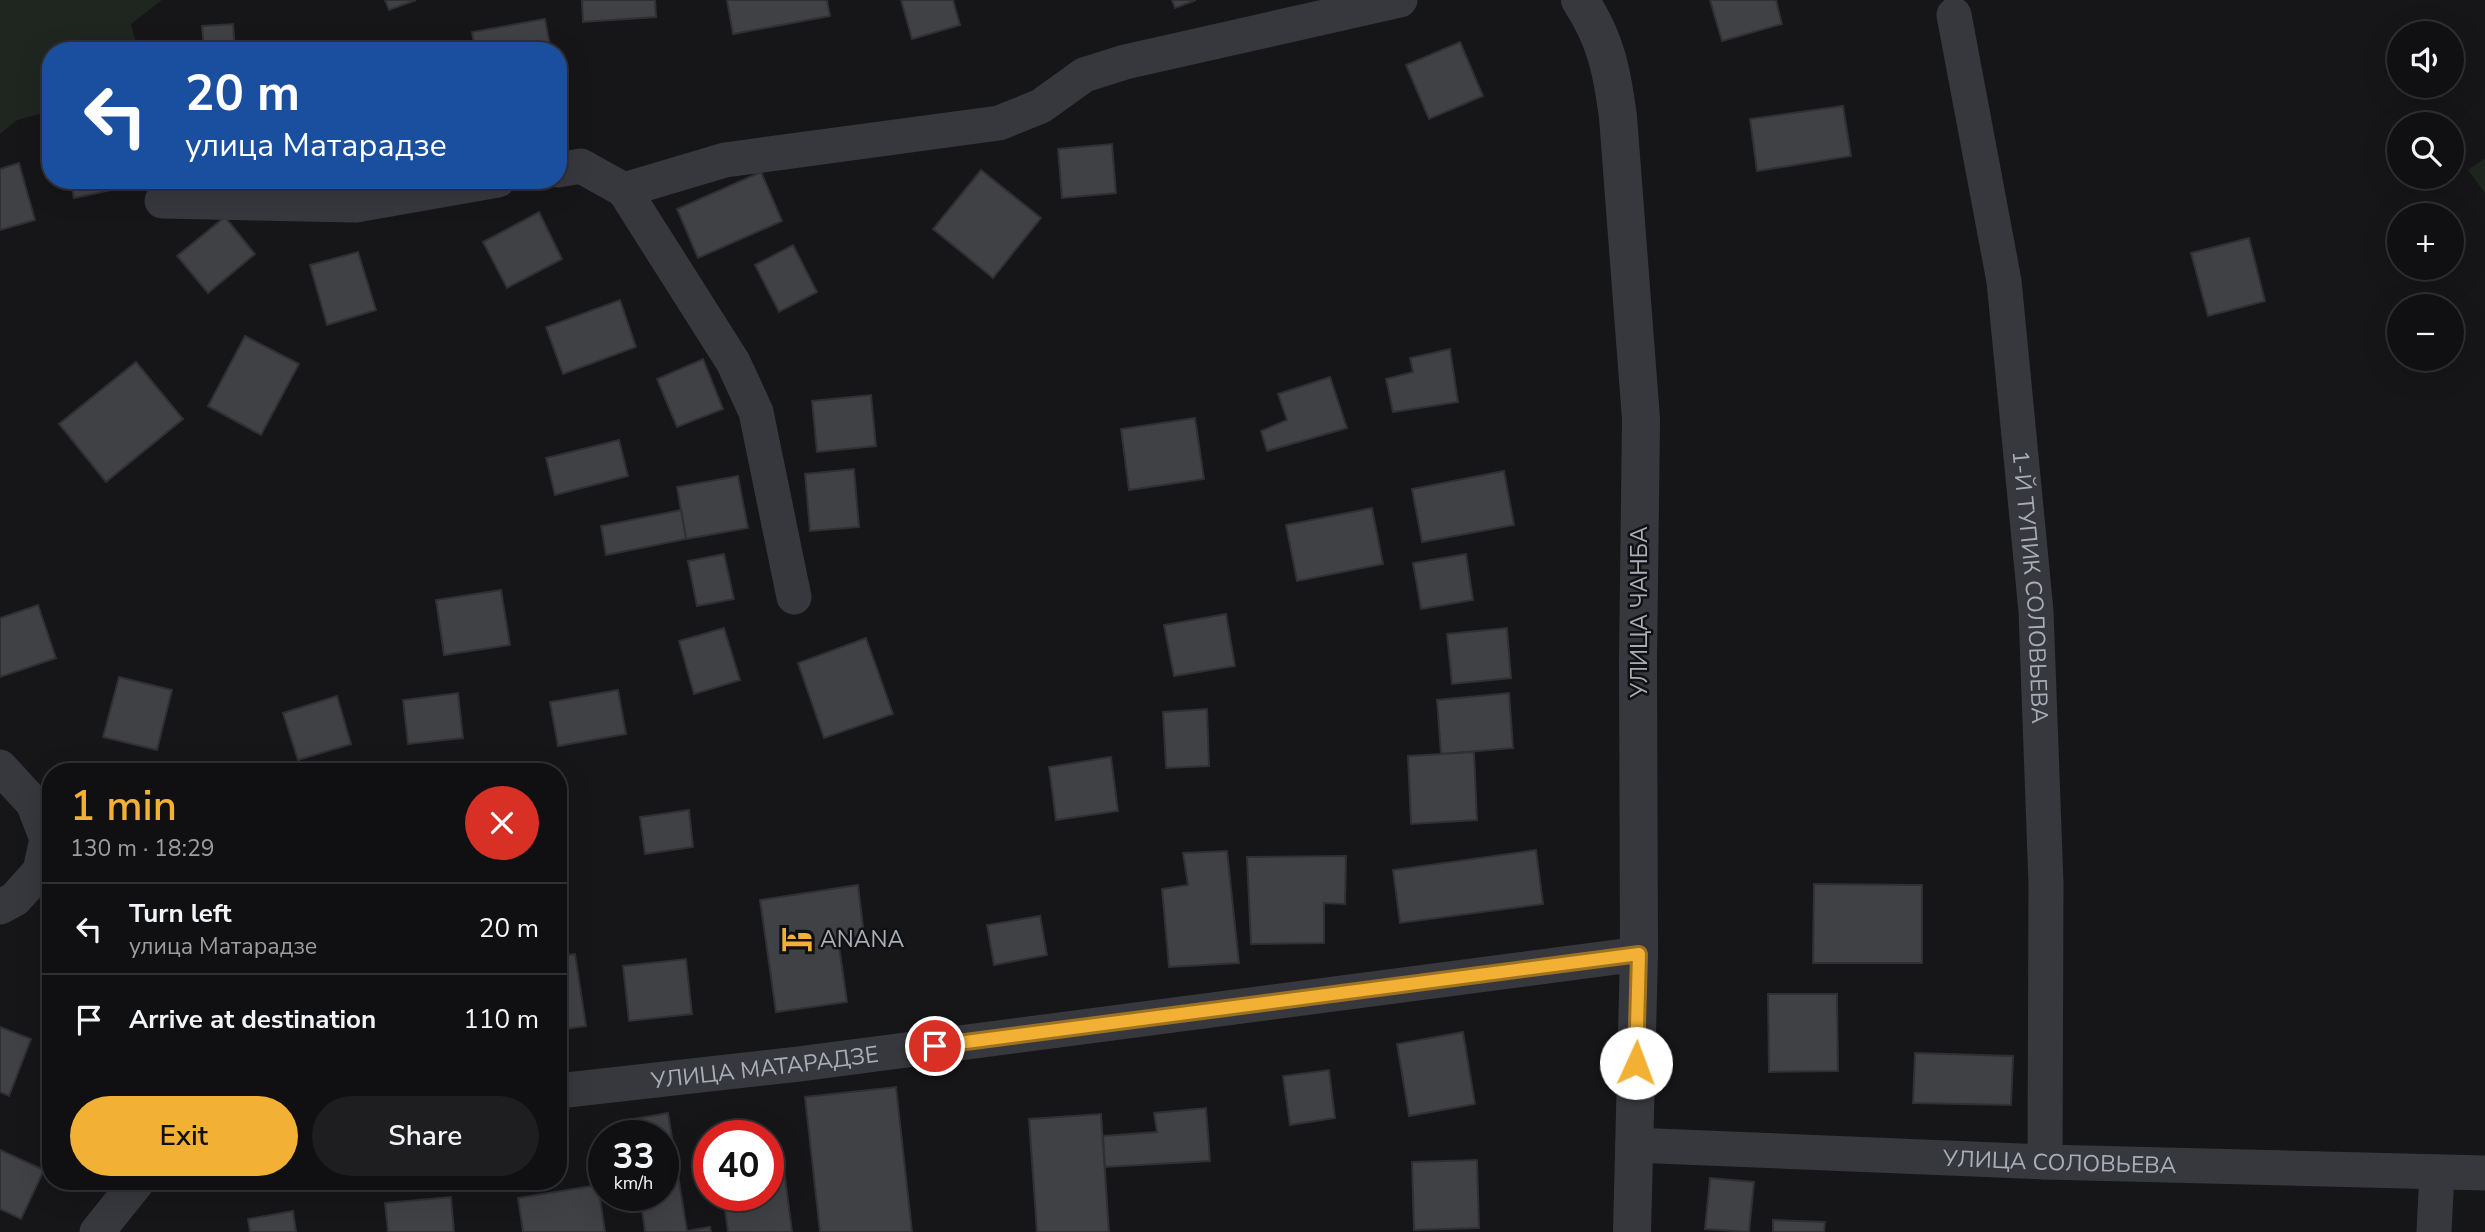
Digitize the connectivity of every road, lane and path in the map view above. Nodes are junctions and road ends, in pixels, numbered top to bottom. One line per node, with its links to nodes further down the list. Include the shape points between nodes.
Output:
1 (1400, 0): 6 (street, via 1125,62 1084,75 1041,106 999,123 725,160)
2 (1580, 0): 13 (street, УЛИЦА ЧАНБА, via 1612,72 1641,419)
3 (1954, 15): 16 (street, 1-Й ТУПИК СОЛОВЬЕВА, via 2004,281 2036,611 2046,884)
4 (567, 168): 6 (street, via 580,166)
5 (447, 189): 7 (street, via 356,205)
6 (624, 190): 8 (street, via 733,362 756,412)
7 (162, 201)
8 (794, 597)
9 (0, 767): 10 (street, via 33,803)
10 (42, 826)
11 (42, 862): 12 (street, via 40,871 15,899)
12 (0, 907)
13 (1639, 954): 14 (street, УЛИЦА МАТАРАДЗЕ); 15 (street, УЛИЦА ЧАНБА)
14 (567, 1090)
15 (1633, 1145): 16 (street, УЛИЦА СОЛОВЬЕВА); 21 (street, УЛИЦА ЧАНБА)
16 (2045, 1162): 17 (street, УЛИЦА СОЛОВЬЕВА)
17 (2437, 1172): 18 (street, УЛИЦА СОЛОВЬЕВА); 22 (street)
18 (2485, 1173)
19 (131, 1190): 20 (street)
20 (97, 1232)
21 (1632, 1232)
22 (2434, 1232)

